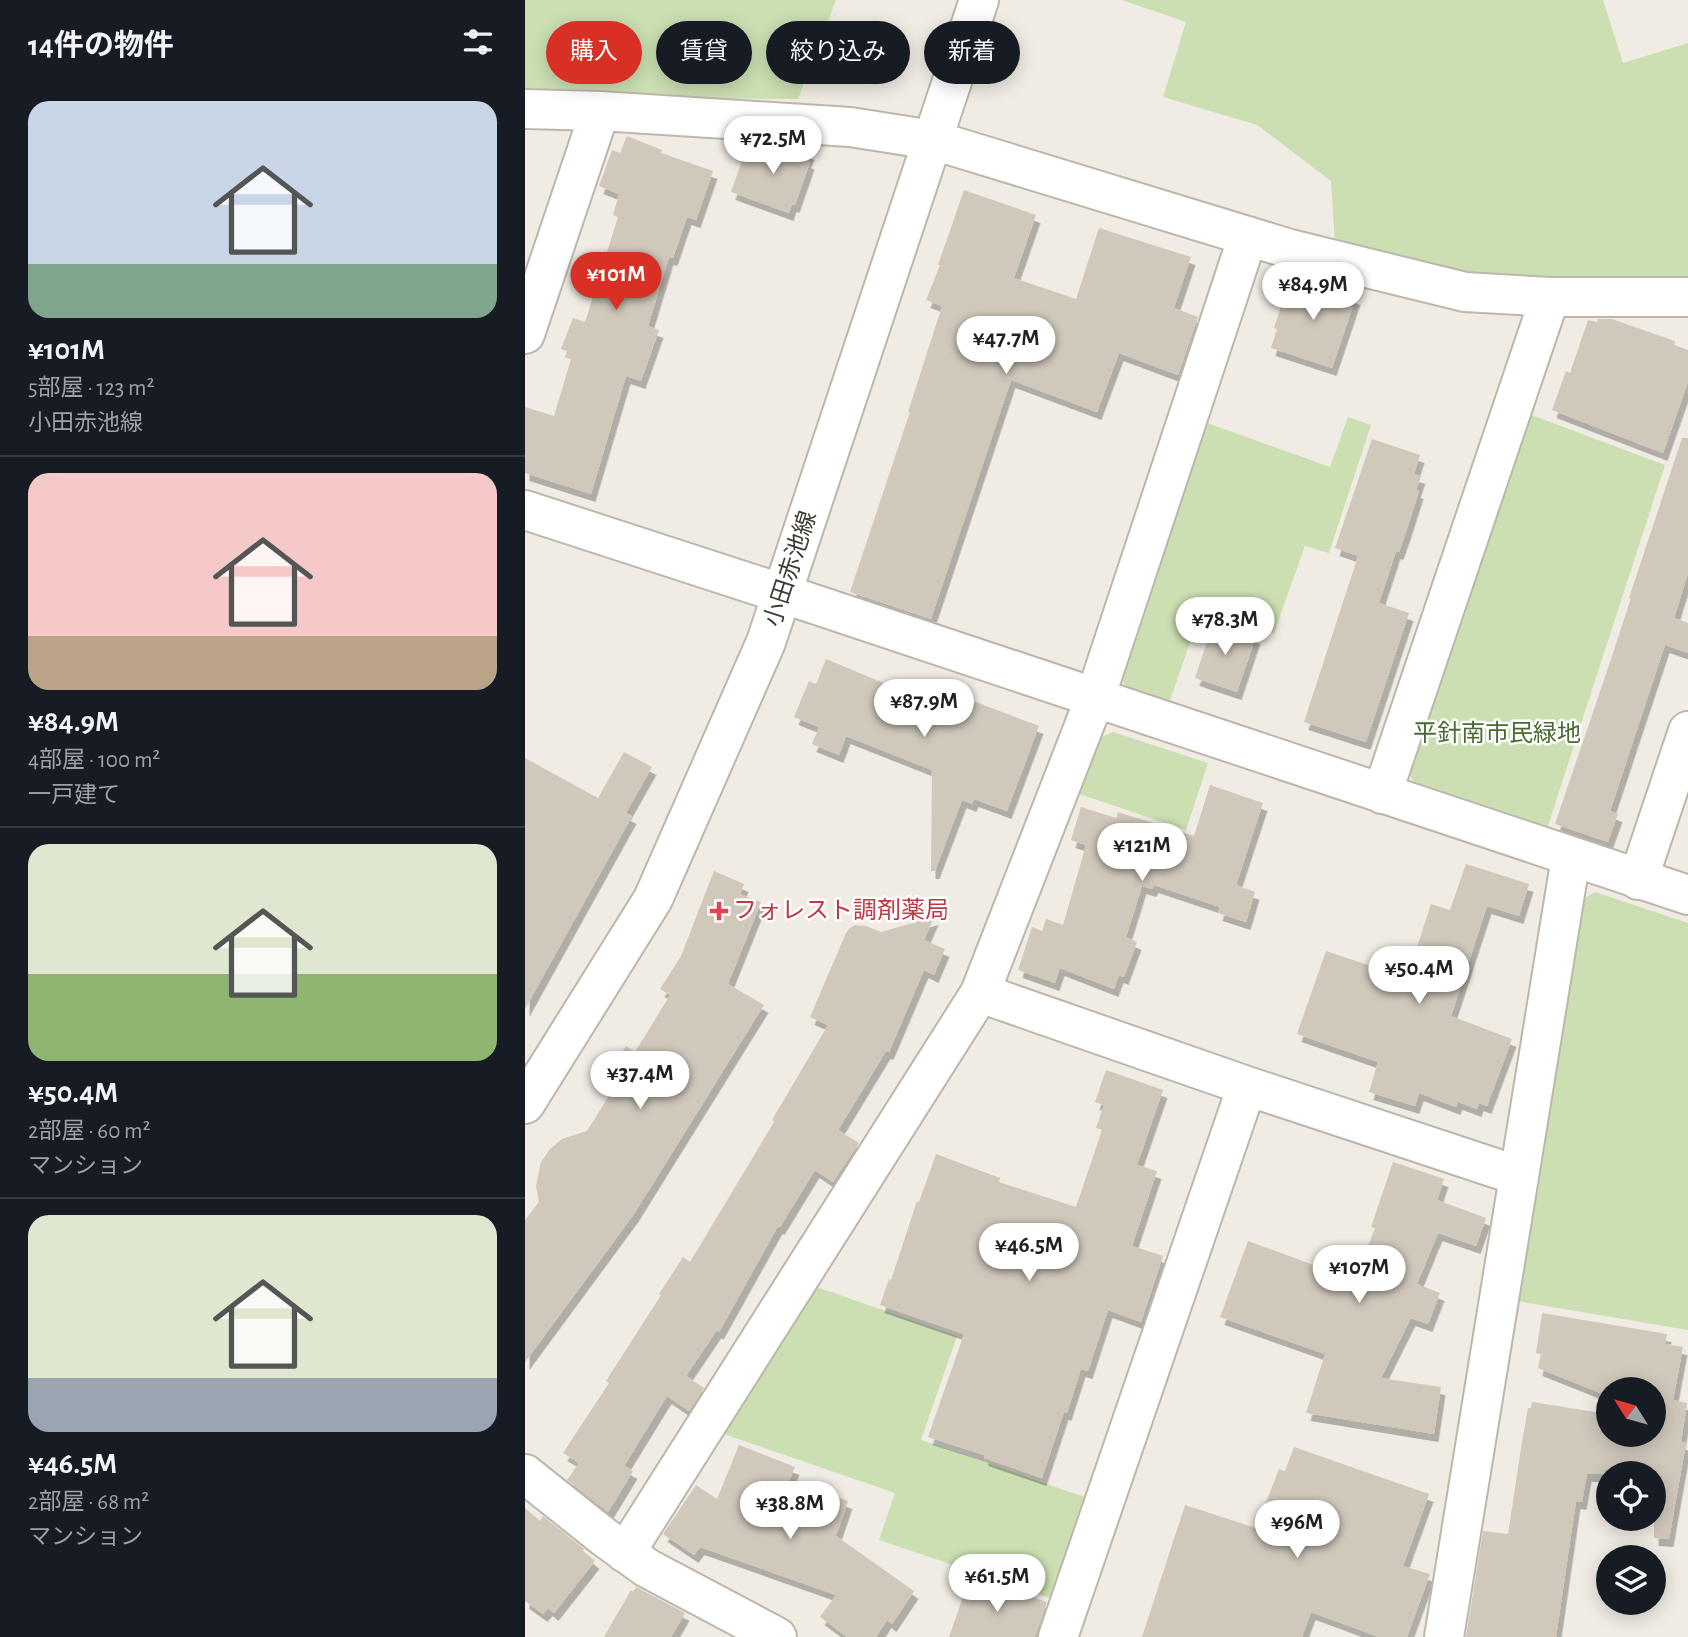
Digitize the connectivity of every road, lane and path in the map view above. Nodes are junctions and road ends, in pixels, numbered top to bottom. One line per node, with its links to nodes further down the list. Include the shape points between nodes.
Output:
1 (979, 0): 4 (street, 小田赤池線)
2 (525, 109): 3 (street)
3 (600, 111): 4 (street, via 850,127); 8 (street)
4 (933, 140): 5 (street); 10 (street, 小田赤池線)
5 (1248, 236): 6 (street, via 1465,292); 11 (street)
6 (1550, 297): 7 (street); 13 (street)
7 (1688, 297)
8 (525, 334)
9 (525, 510): 10 (street)
10 (782, 594): 11 (street); 19 (street, 小田赤池線, via 767,642 653,899)
11 (1095, 698): 13 (street); 17 (street)
12 (1688, 731): 15 (street)
13 (1382, 794): 14 (street)
14 (1571, 857): 15 (street); 20 (street)
15 (1639, 880): 16 (street)
16 (1688, 895)
17 (980, 993): 18 (street); 22 (street)
18 (1247, 1086): 20 (street); 24 (street)
19 (525, 1104)
20 (1519, 1176): 25 (street)
21 (525, 1474): 22 (street)
22 (625, 1553): 23 (street)
23 (777, 1637)
24 (1058, 1637)
25 (1444, 1637)

